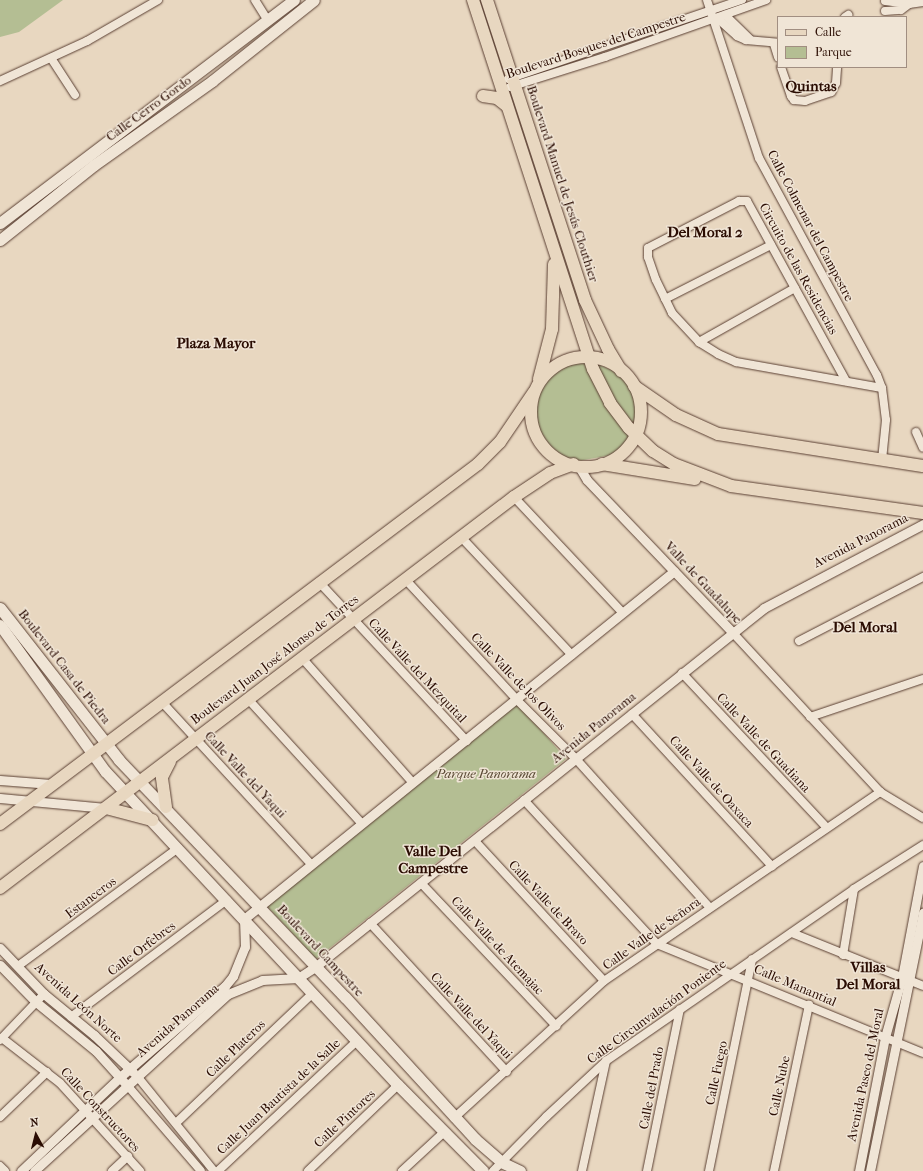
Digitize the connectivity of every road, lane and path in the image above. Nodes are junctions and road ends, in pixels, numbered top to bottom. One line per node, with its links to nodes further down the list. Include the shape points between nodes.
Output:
1 (158, 0): 17 (street)
2 (255, 0): 15 (street)
3 (294, 0): 15 (main road, Calle Cerro Gordo)
4 (314, 0): 27 (main road, Calle Cerro Gordo, via 212,81 94,165)
5 (473, 0): 22 (main road)
6 (487, 0): 21 (main road, Boulevard Manuel de Jesús Clouthier)
7 (707, 0): 14 (street, Calle Colmenar del Campestre)
8 (742, 0): 14 (street, Boulevard Bosques del Campestre)
9 (766, 0): 14 (street, Boulevard Bosques del Campestre)
10 (885, 0): 12 (street); 13 (street)
11 (923, 2): 12 (street)
12 (909, 4): 13 (street, via 902,10)
13 (884, 14)
14 (717, 16): 16 (street, via 737,36); 21 (street, Boulevard Bosques del Campestre); 37 (street, Calle Colmenar del Campestre, via 759,158)
15 (268, 21): 26 (main road, Calle Cerro Gordo)
16 (776, 43)
17 (52, 58): 20 (street); 23 (street)
18 (781, 68): 19 (street, via 791,96 794,100 805,101 831,92 836,83)
19 (837, 68)
20 (0, 81)
21 (514, 82): 22 (street, Boulevard Bosques del Campestre); 34 (main road, Boulevard Manuel de Jesús Clouthier, via 584,300)
22 (500, 86): 25 (main road)
23 (75, 95)
24 (483, 96): 25 (main road, via 497,98)
25 (507, 106): 28 (main road)
26 (0, 223)
27 (0, 240)
28 (553, 245): 33 (main road); 38 (main road, via 555,283 552,328)
29 (771, 245): 30 (street, Circuito de las Residencias); 31 (street); 31 (street, Circuito de las Residencias, via 745,200 654,243 648,248 648,257)
30 (796, 288): 32 (street); 35 (street, Circuito de las Residencias)
31 (665, 299): 32 (street, Circuito de las Residencias, via 672,313)
32 (699, 342): 35 (street, Circuito de las Residencias, via 736,362)
33 (589, 356): 34 (main road, via 609,361); 38 (main road, via 563,362 543,376); 39 (main road, via 607,397)
34 (622, 371): 36 (main road)
35 (846, 381): 37 (street, Circuito de las Residencias)
36 (632, 384): 39 (main road, via 641,410 641,426); 42 (main road, via 676,415 718,434)
37 (882, 388): 42 (street, Calle Colmenar del Campestre, via 886,420)
38 (535, 389): 44 (main road, via 532,415 537,437 555,457); 54 (main road, via 491,452)
39 (636, 436): 43 (main road, via 620,455); 46 (main road, via 674,464)
40 (920, 436): 41 (street)
41 (923, 448)
42 (882, 460): 45 (main road)
43 (599, 464): 44 (main road); 46 (main road)
44 (576, 465): 47 (main road, Boulevard Juan José Alonso de Torres, via 550,473); 51 (street, Valle de Guadalupe, via 587,480)
45 (923, 466)
46 (731, 486): 48 (main road)
47 (514, 497): 50 (main road, Boulevard Juan José Alonso de Torres); 56 (street)
48 (923, 514)
49 (923, 524): 59 (street, Avenida Panorama, via 775,601)
50 (461, 537): 53 (main road, Boulevard Juan José Alonso de Torres); 61 (street)
51 (674, 571): 56 (street); 59 (street, Valle de Guadalupe)
52 (923, 577): 60 (street)
53 (405, 579): 57 (main road, Boulevard Juan José Alonso de Torres); 66 (street, Calle Valle de los Olivos)
54 (319, 582): 57 (street, Calle Valle del Mezquital); 67 (main road)
55 (0, 608): 72 (main road, Boulevard Casa de Piedra)
56 (623, 613): 61 (street)
57 (352, 619): 62 (main road, Boulevard Juan José Alonso de Torres); 71 (street, Calle Valle del Mezquital)
58 (0, 626): 73 (main road, Boulevard Casa de Piedra)
59 (733, 634): 63 (street, Avenida Panorama); 69 (street, Valle de Guadalupe)
60 (799, 641)
61 (572, 655): 66 (street)
62 (302, 658): 65 (main road, Boulevard Juan José Alonso de Torres); 78 (street)
63 (682, 673): 68 (street, Avenida Panorama); 91 (street, Calle Valle de Guadiana)
64 (923, 679): 69 (street)
65 (248, 699): 70 (main road, Boulevard Juan José Alonso de Torres); 90 (street)
66 (517, 700): 71 (street); 75 (street, Calle Valle de los Olivos)
67 (161, 701): 70 (street, Calle Valle del Yaqui); 72 (main road)
68 (632, 714): 75 (street, Avenida Panorama); 96 (street, Calle Valle de Oaxaca)
69 (810, 717): 81 (street, Valle de Guadalupe)
70 (195, 739): 74 (main road, Boulevard Juan José Alonso de Torres); 95 (street, Calle Valle del Yaqui)
71 (467, 741): 78 (street)
72 (106, 743): 73 (main road); 77 (main road, Boulevard Campestre)
73 (92, 753): 79 (main road); 80 (main road, via 105,771)
74 (174, 755): 77 (main road, Boulevard Juan José Alonso de Torres); 86 (main road, via 162,777)
75 (576, 759): 83 (street, Avenida Panorama); 103 (street, Calle Valle de los Olivos)
76 (0, 780): 79 (street)
77 (139, 782): 80 (main road, Boulevard Juan José Alonso de Torres); 86 (main road, Boulevard Campestre)
78 (414, 783): 90 (street)
79 (51, 784): 84 (main road)
80 (126, 791): 85 (main road, Boulevard Juan José Alonso de Torres); 89 (main road)
81 (880, 792): 87 (street, Valle de Guadalupe); 91 (street, Calle Valle de Señora)
82 (0, 798): 84 (street)
83 (524, 800): 92 (street, Avenida Panorama); 108 (street)
84 (29, 801): 85 (street); 88 (main road)
85 (106, 808): 89 (main road); 99 (main road, Boulevard Juan José Alonso de Torres)
86 (170, 811): 89 (main road); 102 (main road, Boulevard Campestre)
87 (923, 818)
88 (0, 824)
89 (155, 824): 94 (main road)
90 (362, 824): 95 (street)
91 (827, 828): 96 (street, Calle Valle de Señora)
92 (475, 841): 98 (street, Avenida Panorama); 119 (street, Calle Valle de Bravo)
93 (923, 845): 100 (street, Calle Circunvalación Poniente)
94 (178, 848): 101 (main road); 113 (street, Estanceros)
95 (311, 864): 102 (street)
96 (772, 866): 103 (street, Calle Valle de Señora)
97 (923, 866): 117 (street, Avenida Paseo del Moral)
98 (421, 883): 106 (street, Avenida Panorama); 127 (street, Calle Valle de Atemajac)
99 (0, 888)
100 (854, 889): 107 (street, Calle Circunvalación Poniente); 110 (street)
101 (227, 900): 105 (main road); 126 (street, Calle Orfebres)
102 (260, 907): 105 (street); 114 (main road, Boulevard Campestre)
103 (710, 908): 108 (street, Calle Valle de Señora)
104 (923, 912): 117 (street, Avenida Paseo del Moral)
105 (244, 919): 116 (main road); 135 (street, Avenida Panorama, via 245,947 233,976)
106 (370, 923): 114 (street, Avenida Panorama); 136 (street, Calle Valle del Yaqui)
107 (792, 933): 110 (street); 111 (street, Calle Circunvalación Poniente)
108 (657, 944): 115 (street, Calle Manantial); 119 (street, Calle Valle de Señora)
109 (2, 953): 113 (street, Avenida León Norte)
110 (843, 955): 117 (street)
111 (752, 959): 115 (street, Calle Circunvalación Poniente); 118 (street)
112 (0, 965): 123 (street, Avenida León Norte)
113 (18, 966): 122 (street, Avenida León Norte)
114 (314, 966): 116 (street, Avenida Panorama); 142 (main road, Boulevard Campestre)
115 (732, 973): 118 (street, Calle Manantial); 125 (street, Calle Circunvalación Poniente)
116 (298, 978): 121 (main road); 135 (street, Avenida Panorama, via 262,980 228,994)
117 (906, 978): 120 (street); 128 (street, Avenida Paseo del Moral); 131 (street, Avenida Paseo del Moral)
118 (748, 980): 124 (street, Calle Manantial); 163 (street, Calle Fuego)
119 (604, 981): 127 (street, Calle Valle de Señora)
120 (923, 986)
121 (313, 993): 130 (main road); 143 (street, Calle Plateros)
122 (44, 994): 123 (street); 126 (street, Avenida León Norte)
123 (36, 1002): 129 (street); 137 (street, Avenida León Norte, via 82,1038)
124 (809, 1006): 128 (street, Calle Manantial); 164 (street, Calle Nube)
125 (680, 1009): 133 (street, Calle Circunvalación Poniente); 162 (street, Calle del Prado)
126 (71, 1017): 135 (street, Avenida León Norte)
127 (556, 1026): 136 (street, Calle Valle de Señora)
128 (885, 1037): 131 (street, Calle Manantial); 165 (street, Avenida Paseo del Moral)
129 (1, 1039): 134 (street, Calle Constructores)
130 (357, 1041): 139 (main road); 155 (street, Calle Juan Bautista de la Salle)
131 (896, 1041): 132 (street, Calle Manantial); 166 (street, Avenida Paseo del Moral)
132 (923, 1053)
133 (606, 1061): 146 (street, Calle Circunvalación Poniente); 161 (street)
134 (47, 1072): 140 (street, Calle Constructores); 141 (street)
135 (133, 1072): 137 (street, Avenida Panorama); 138 (street, Avenida Panorama); 143 (street, Avenida León Norte)
136 (506, 1072): 142 (street, Calle Valle de Señora)
137 (120, 1077): 138 (street, Avenida León Norte); 140 (street, Avenida Panorama)
138 (127, 1085): 140 (street, Avenida Panorama); 153 (street, Avenida León Norte)
139 (398, 1085): 144 (main road); 156 (street, Calle Pintores)
140 (89, 1114): 145 (street, Calle Constructores); 149 (street, Avenida Panorama); 150 (street, Avenida Panorama)
141 (0, 1117)
142 (454, 1118): 146 (main road, Boulevard Campestre)
143 (176, 1123): 154 (street, Avenida León Norte)
144 (443, 1133): 157 (street); 158 (main road)
145 (128, 1156): 151 (street); 152 (street, Calle Constructores)
146 (501, 1162): 159 (street, Calle Circunvalación Poniente); 160 (main road, Boulevard Campestre)
147 (0, 1166): 148 (street)
148 (4, 1171)
149 (21, 1171)
150 (34, 1171)
151 (112, 1171)
152 (140, 1171)
153 (201, 1171)
154 (214, 1171)
155 (218, 1171)
156 (308, 1171)
157 (402, 1171)
158 (483, 1171)
159 (493, 1171)
160 (520, 1171)
161 (582, 1171)
162 (647, 1171)
163 (709, 1171)
164 (774, 1171)
165 (859, 1171)
166 (870, 1171)

